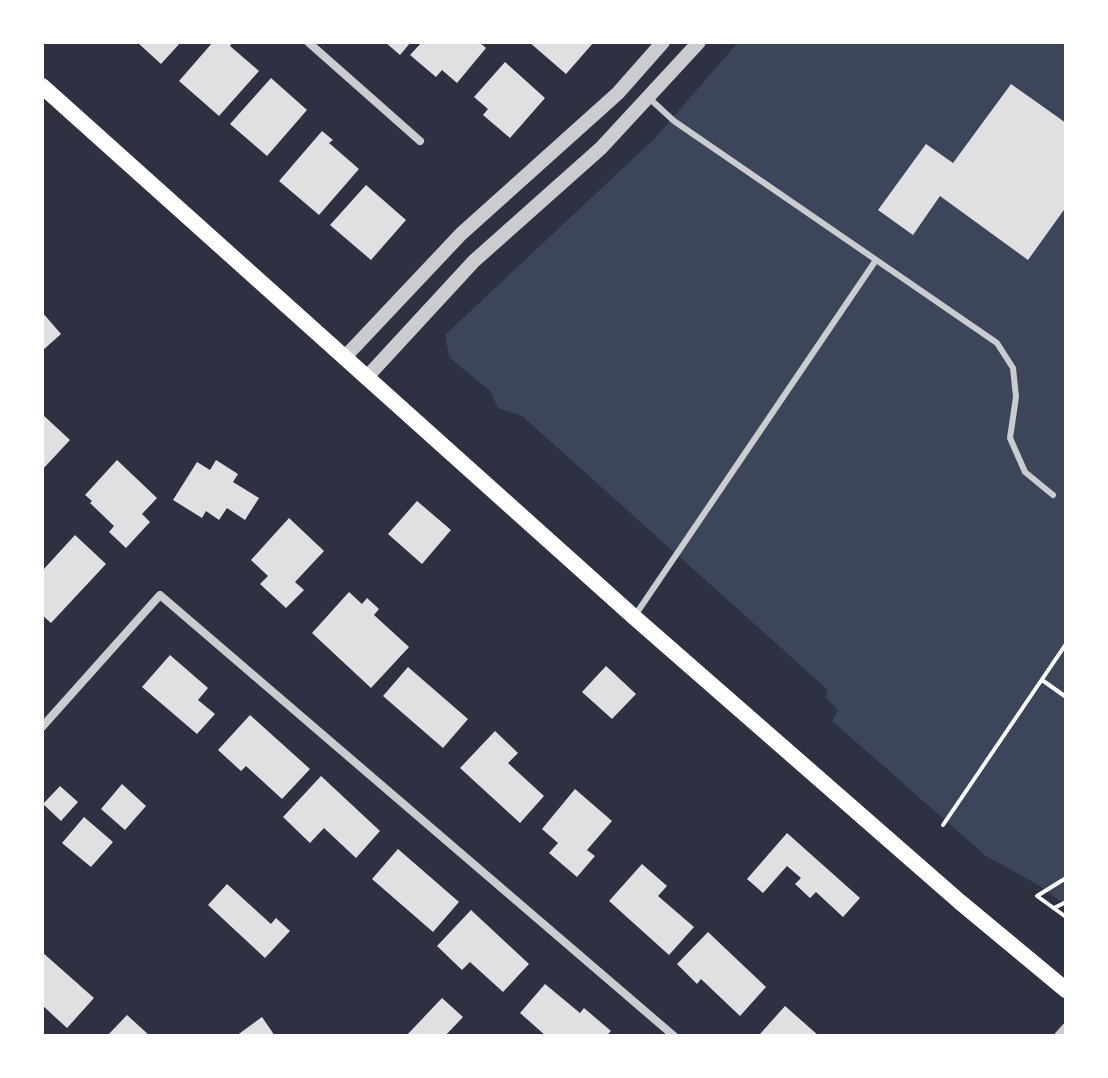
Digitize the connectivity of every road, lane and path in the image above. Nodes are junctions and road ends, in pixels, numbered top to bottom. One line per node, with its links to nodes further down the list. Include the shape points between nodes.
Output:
1 (308, 42): 6 (street)
2 (663, 42): 8 (street, via 618,93 461,234)
3 (699, 42): 5 (street)
4 (42, 86): 8 (main road)
5 (649, 98): 7 (lane, via 674,121); 9 (street, via 474,261)
6 (420, 141)
7 (876, 260): 10 (lane, via 997,343 1013,368 1016,397 1010,438 1025,472); 11 (lane)
8 (344, 358): 9 (main road)
9 (366, 378): 11 (main road)
10 (1053, 495)
11 (634, 617): 21 (main road)
12 (1066, 644): 13 (path)
13 (1042, 680): 14 (path); 16 (path)
14 (1066, 697)
15 (42, 727): 23 (street, via 160,595)
16 (943, 825)
17 (1066, 878): 19 (path, via 1037,896)
18 (1066, 902): 19 (path)
19 (1054, 908): 20 (path)
20 (1066, 917)
21 (1066, 990)
22 (1066, 1027): 24 (street)
23 (674, 1036)
24 (1058, 1036)

